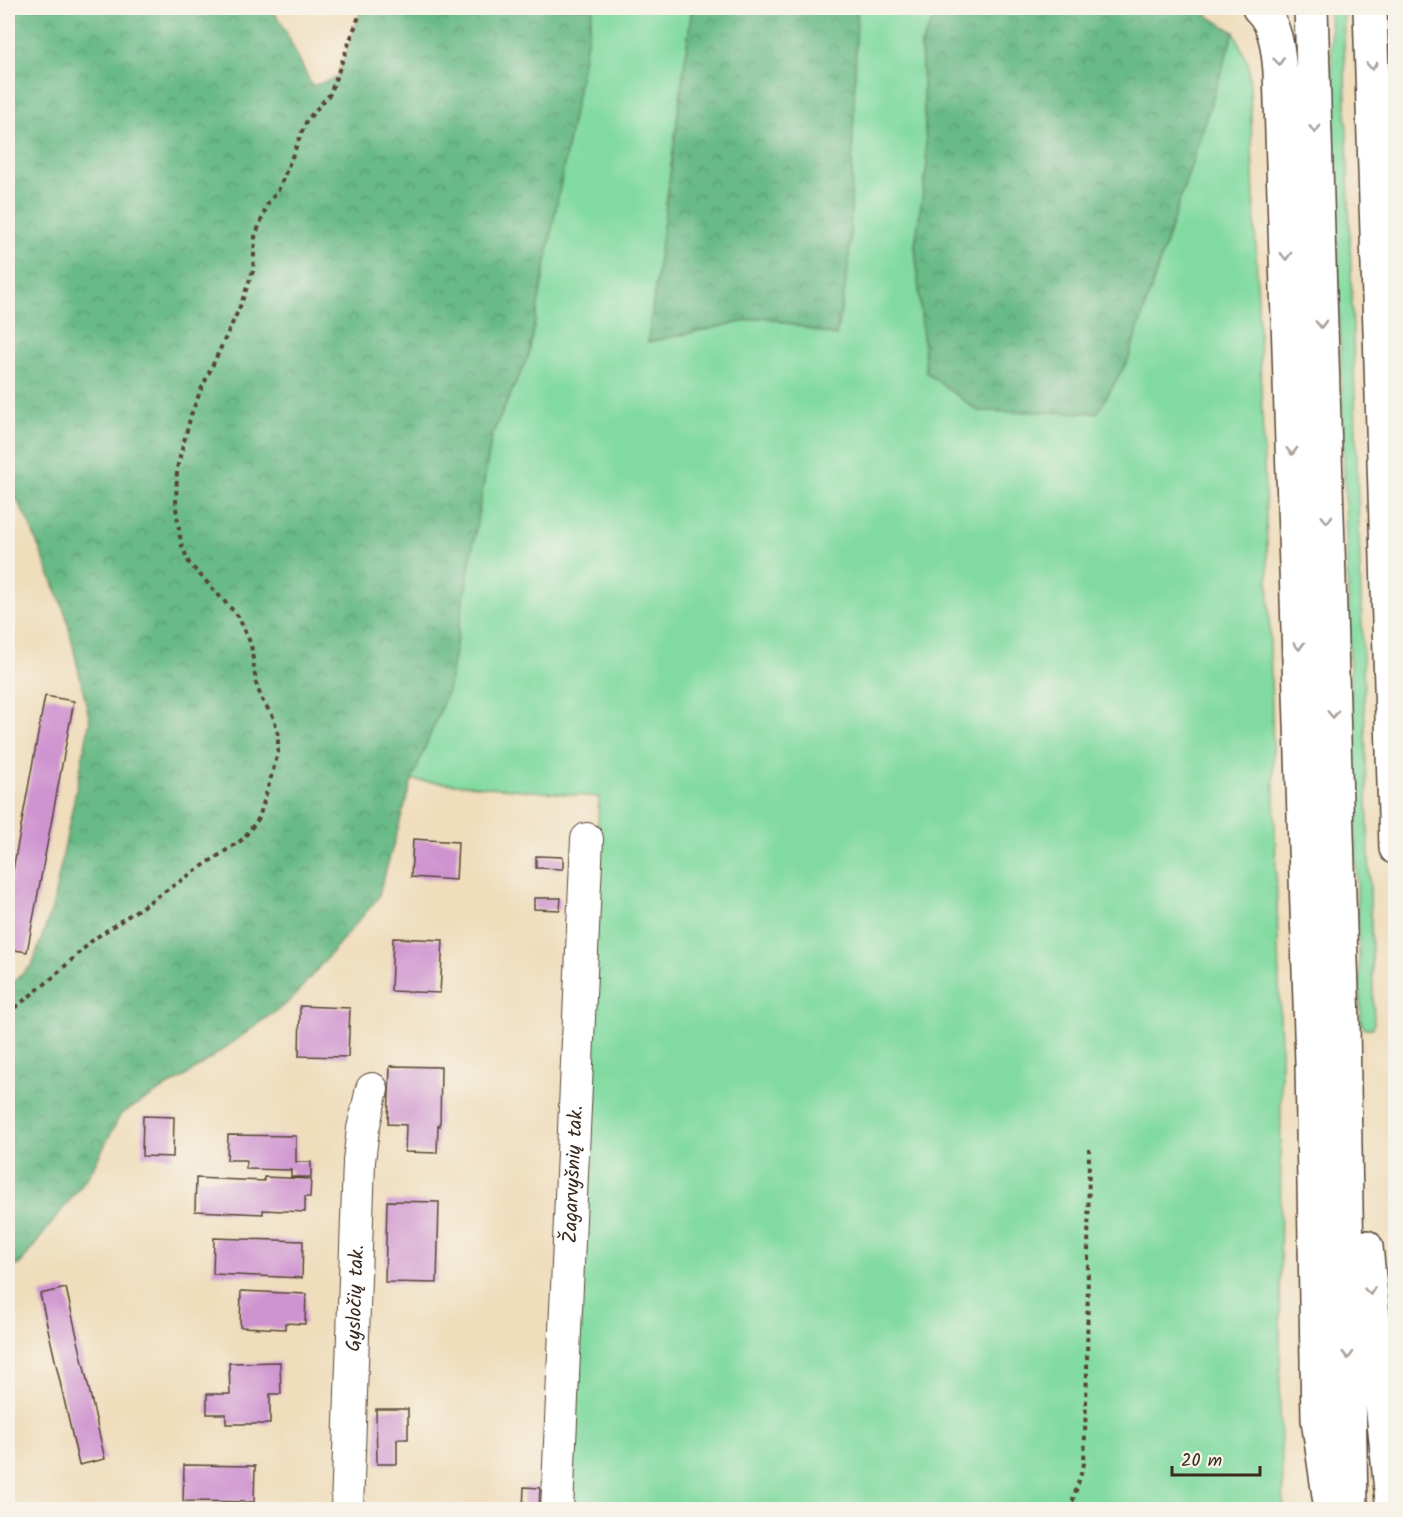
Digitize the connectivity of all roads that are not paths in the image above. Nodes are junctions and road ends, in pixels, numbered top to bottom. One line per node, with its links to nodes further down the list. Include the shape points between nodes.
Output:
1 (1259, 8): 10 (highway, one-way to 10, via 1276,39 1280,71 1312,1064 1318,1420)
2 (1311, 8): 6 (highway, one-way to 6)
3 (1370, 8): 5 (highway, one-way to 5)
4 (587, 839): 9 (street, Žagarvyšnių tak.)
5 (1395, 848)
6 (1343, 1024): 11 (highway, one-way to 11); 12 (highway, one-way to 12)
7 (372, 1089): 8 (street, Gysločių tak., via 359,1161)
8 (347, 1509)
9 (557, 1509)
10 (1331, 1509)
11 (1351, 1509)
12 (1393, 1509)

